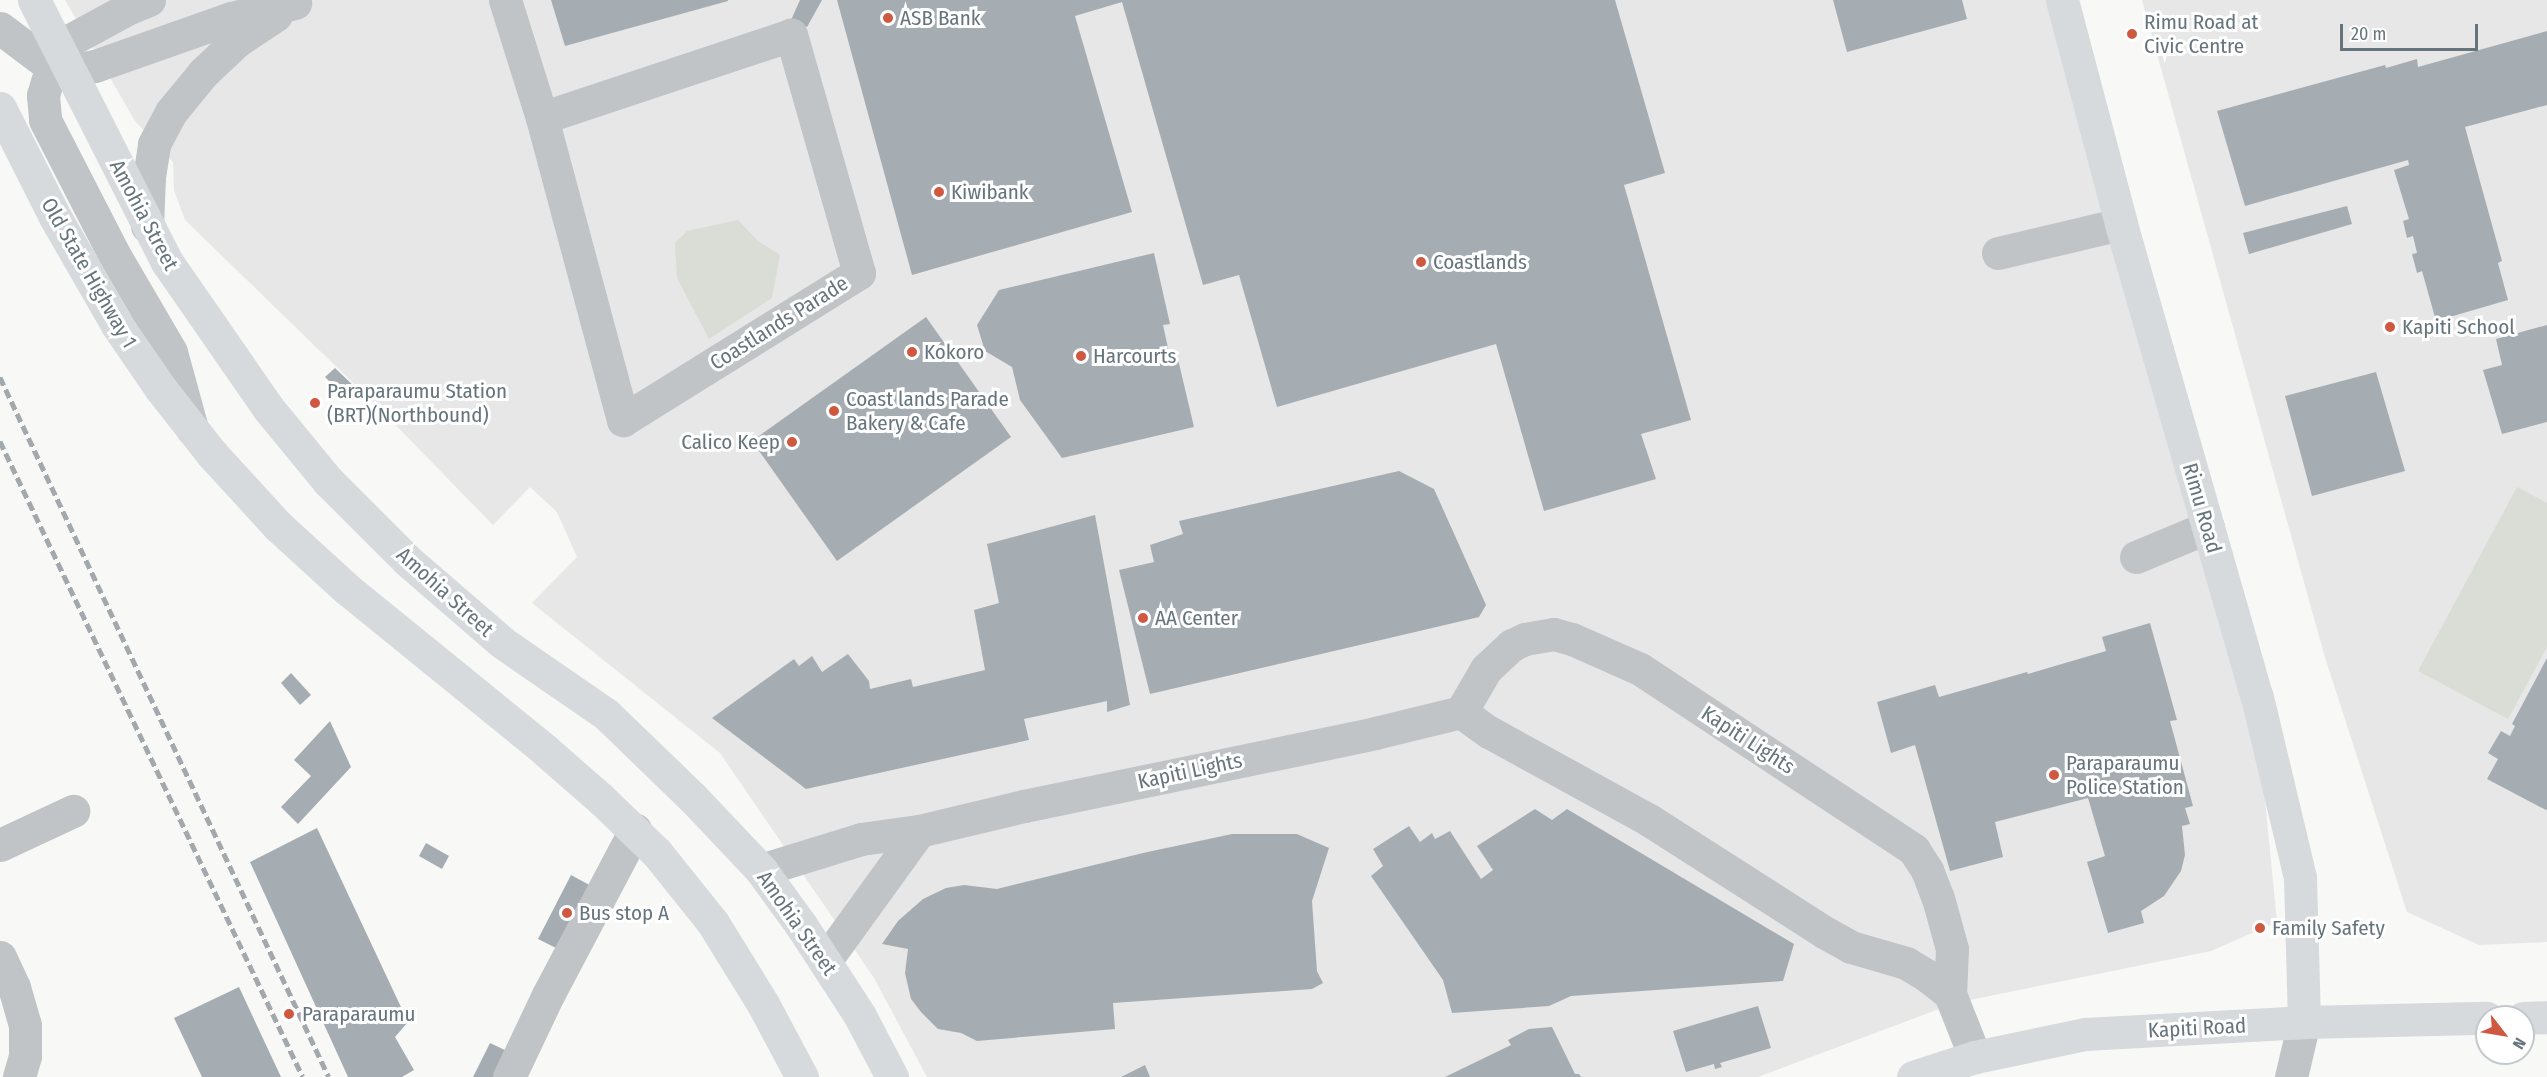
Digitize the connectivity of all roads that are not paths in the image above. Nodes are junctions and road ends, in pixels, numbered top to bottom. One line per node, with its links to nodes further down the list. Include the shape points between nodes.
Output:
1 (34, 0): 7 (main road)
2 (148, 0): 7 (street, via 77,34)
3 (505, 0): 9 (street, Coastlands Parade)
4 (2062, 0): 10 (main road, Rimu Road)
5 (300, 1): 7 (street, via 231,18 95,66); 11 (street, via 237,41 197,79 171,112 154,144 150,162)
6 (0, 28): 7 (street)
7 (60, 64): 11 (main road, Amohia Street); 13 (street, via 43,95 45,120 115,256 171,352)
8 (0, 108): 13 (main road, Old State Highway 1, via 87,277)
9 (542, 118): 9 (street, Coastlands Parade, via 623,420 859,273 791,35)
10 (2121, 224): 12 (street); 14 (main road, Rimu Road)
11 (147, 226): 21 (main road, Amohia Street, via 239,369 334,488 408,561 503,643 606,714)
12 (1998, 253)
13 (192, 429): 18 (main road, via 248,495 338,582 546,751)
14 (2208, 527): 15 (street); 26 (main road, Rimu Road, via 2257,697 2300,878)
15 (2136, 556)
16 (1461, 712): 19 (street, Kapiti Lights); 24 (street, Kapiti Lights, via 1489,732 1649,820 1824,932 1851,947 1906,963); 24 (street, Kapiti Lights, via 1486,669 1512,645 1534,637 1563,636 1640,669 1914,850 1938,898 1952,949)
17 (73, 811): 20 (street)
18 (635, 830): 29 (street); 30 (main road, via 713,922)
19 (919, 831): 21 (street, Kapiti Lights, via 861,838); 23 (street)
20 (0, 845)
21 (761, 870): 23 (main road, Amohia Street)
22 (0, 957): 28 (street, via 25,1024 25,1056)
23 (825, 961): 31 (main road, Amohia Street)
24 (1950, 994): 27 (street, Kapiti Lights)
25 (2475, 1018): 26 (main road, Kapiti Road)
26 (2304, 1022): 27 (main road, Kapiti Road, via 2085,1034); 33 (street)
27 (1975, 1057): 32 (main road, Kapiti Road)
28 (20, 1077)
29 (509, 1077)
30 (802, 1077)
31 (892, 1077)
32 (1913, 1077)
33 (2291, 1077)

